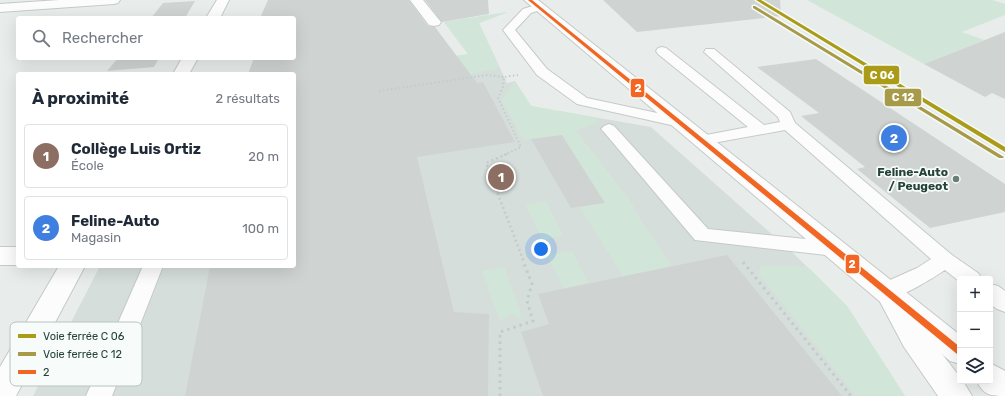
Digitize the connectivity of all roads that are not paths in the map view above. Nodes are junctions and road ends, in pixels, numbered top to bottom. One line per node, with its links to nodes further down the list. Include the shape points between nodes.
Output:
1 (114, 0): 5 (street)
2 (223, 0): 6 (street)
3 (416, 0): 7 (street)
4 (535, 3): 12 (street); 12 (lane, via 509,30 542,72 582,101)
5 (0, 8)
6 (214, 16)
7 (434, 22)
8 (662, 51): 15 (lane)
9 (710, 52): 13 (lane, via 785,115)
10 (189, 60): 11 (street)
11 (182, 72)
12 (680, 122): 16 (street)
13 (788, 125): 15 (lane); 20 (lane)
14 (609, 129): 17 (lane, via 702,235)
15 (761, 130): 16 (lane)
16 (702, 140): 17 (street)
17 (835, 249): 24 (street)
18 (0, 256): 19 (street)
19 (16, 256)
20 (945, 260): 23 (lane); 24 (lane, via 924,274)
21 (71, 268): 27 (street)
22 (152, 268): 28 (lane)
23 (967, 276)
24 (887, 291): 29 (street); 36 (street, via 914,339)
25 (993, 294): 26 (lane)
26 (1005, 303)
27 (41, 322)
28 (130, 322)
29 (957, 349)
30 (10, 378): 34 (street)
31 (993, 379): 33 (street)
32 (103, 386): 35 (lane)
33 (1005, 389)
34 (0, 396)
35 (99, 396)
36 (956, 396)

